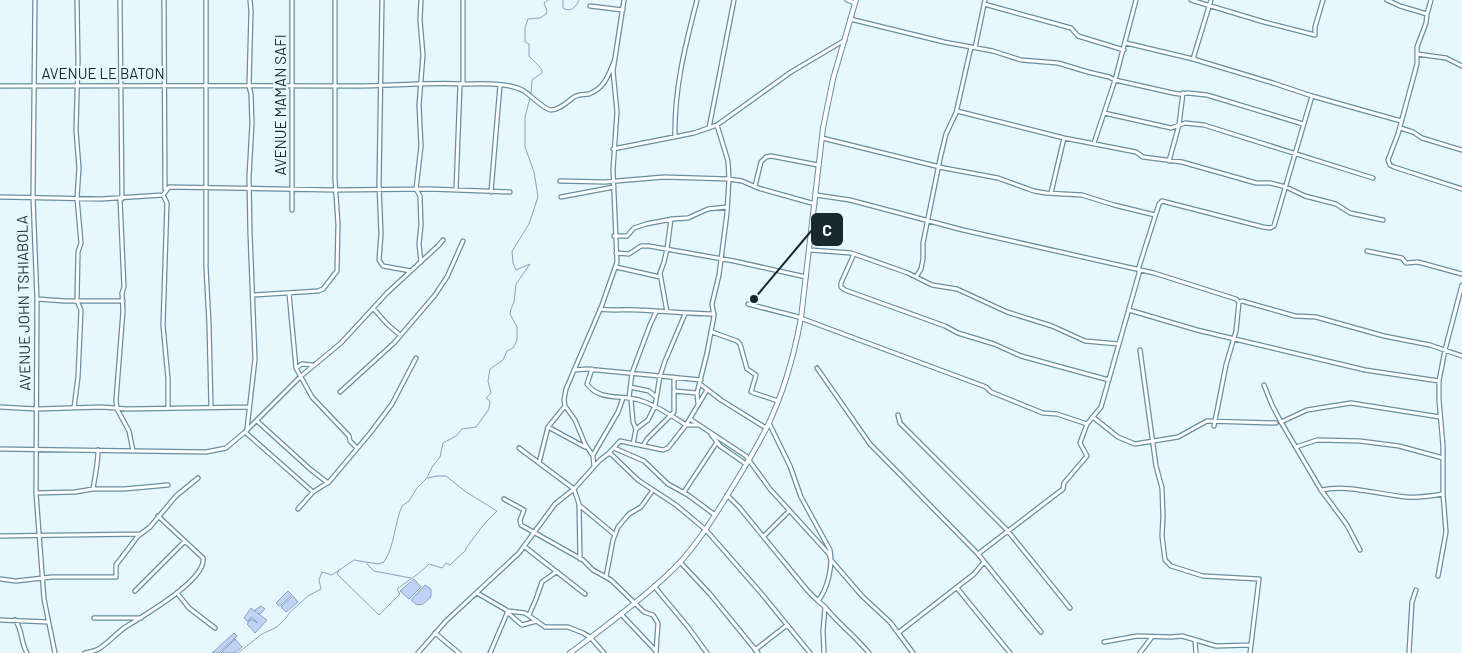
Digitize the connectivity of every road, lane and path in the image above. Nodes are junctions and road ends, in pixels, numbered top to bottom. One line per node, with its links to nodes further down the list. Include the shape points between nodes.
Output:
1 (35, 0): 46 (street, AVENUE JOHN TSHIABOLA)
2 (77, 0): 41 (street)
3 (120, 0): 47 (street)
4 (164, 0): 42 (street)
5 (206, 0): 48 (street)
6 (250, 0): 49 (street)
7 (292, 0): 38 (street, AVENUE MAMAN SAFI)
8 (335, 0): 43 (street)
9 (382, 0): 44 (street)
10 (421, 0): 39 (street)
11 (463, 0): 40 (street)
12 (624, 0): 26 (street)
13 (697, 0): 61 (street, via 678,80)
14 (734, 0): 59 (street)
15 (847, 0): 22 (street)
16 (1136, 0): 30 (street)
17 (1192, 0): 24 (street)
18 (1211, 0): 24 (street)
19 (1324, 0): 24 (street, via 1314,35)
20 (1387, 0): 27 (street)
21 (1431, 0): 27 (street)
22 (855, 1): 28 (street)
23 (984, 2): 31 (street); 32 (street, via 1071,28 1078,36)
24 (1209, 5): 35 (street)
25 (590, 6): 26 (street)
26 (622, 10): 34 (street)
27 (1427, 14): 33 (street)
28 (850, 19): 29 (street); 31 (street)
29 (845, 40): 58 (street, via 791,72); 62 (street, via 830,92)
30 (1126, 43): 32 (street); 35 (street)
31 (973, 47): 37 (street, via 1021,60 1058,63); 53 (street)
32 (1124, 50): 37 (street)
33 (1417, 54): 36 (street, via 1446,58); 55 (street)
34 (615, 59): 50 (street, AVENUE LE BATON, via 604,85 551,110 516,87); 65 (street, via 613,78 618,122)
35 (1193, 59): 52 (street)
36 (1462, 66)
37 (1115, 80): 51 (street); 54 (street)
38 (293, 84): 43 (street, AVENUE LE BATON); 49 (street, AVENUE LE BATON); 80 (street, AVENUE MAMAN SAFI)
39 (421, 84): 40 (street, AVENUE LE BATON); 44 (street, AVENUE LE BATON); 82 (street)
40 (462, 84): 50 (street, AVENUE LE BATON); 85 (street)
41 (77, 85): 46 (street, AVENUE LE BATON); 47 (street, AVENUE LE BATON); 94 (street)
42 (165, 85): 47 (street, AVENUE LE BATON); 48 (street, AVENUE LE BATON); 88 (street)
43 (335, 85): 44 (street, AVENUE LE BATON); 84 (street)
44 (380, 85): 81 (street)
45 (0, 86): 46 (street, AVENUE LE BATON)
46 (35, 86): 92 (street, AVENUE JOHN TSHIABOLA)
47 (121, 86): 95 (street)
48 (207, 86): 49 (street, AVENUE LE BATON); 76 (street)
49 (249, 86): 79 (street, via 252,123)
50 (500, 86): 86 (street)
51 (1184, 93): 56 (street); 57 (street, via 1207,95)
52 (1312, 96): 55 (street); 57 (street)
53 (956, 111): 63 (street); 70 (street, via 946,134)
54 (1104, 113): 56 (street, via 1171,128); 64 (street)
55 (1401, 120): 60 (street)
56 (1179, 124): 67 (street, via 1204,125); 68 (street)
57 (1303, 124): 67 (street)
58 (717, 125): 59 (street); 72 (street, via 728,156)
59 (709, 128): 61 (street)
60 (1399, 128): 66 (street); 83 (street, via 1388,160 1390,165)
61 (675, 137): 65 (street)
62 (822, 138): 69 (street); 70 (street)
63 (1064, 138): 64 (street); 89 (street)
64 (1094, 144): 68 (street)
65 (613, 149): 73 (street)
66 (1462, 150)
67 (1295, 152): 71 (street); 78 (street)
68 (1169, 161): 78 (street, via 1256,183)
69 (818, 165): 75 (street, via 766,157 761,162); 90 (street)
70 (939, 166): 89 (street); 102 (street)
71 (1373, 178)
72 (729, 180): 73 (street, via 664,177); 75 (street); 97 (street)
73 (614, 181): 74 (street); 77 (street)
74 (560, 182)
75 (755, 186): 96 (street)
76 (206, 187): 79 (street); 88 (street, via 169,187); 170 (street)
77 (614, 187): 93 (street); 103 (street)
78 (1286, 187): 99 (street, via 1274,226 1270,228 1162,200); 101 (street, via 1336,204 1350,213)
79 (250, 189): 80 (street); 122 (street)
80 (292, 189): 84 (street); 98 (street, AVENUE MAMAN SAFI)
81 (379, 189): 82 (street); 84 (street); 115 (street, via 379,260 383,266)
82 (416, 189): 85 (street); 112 (street, via 420,196)
83 (1462, 189)
84 (336, 190): 121 (street, via 337,271 318,292)
85 (456, 190): 86 (street)
86 (491, 192): 87 (street)
87 (510, 192)
88 (164, 193): 95 (street); 173 (street, via 167,203 163,325)
89 (1051, 193): 99 (street, via 1082,195)
90 (816, 195): 96 (street); 102 (street, via 850,200)
91 (0, 197): 92 (street)
92 (33, 197): 94 (street); 123 (street, AVENUE JOHN TSHIABOLA)
93 (561, 197)
94 (77, 198): 95 (street); 124 (street, via 81,243)
95 (121, 199): 125 (street)
96 (815, 204): 107 (street)
97 (727, 207): 100 (street, via 708,209 683,219); 111 (street)
98 (292, 210)
99 (1155, 216): 114 (street)
100 (671, 219): 103 (street, via 634,228 627,236); 106 (street)
101 (1382, 220)
102 (928, 221): 114 (street); 119 (street, via 923,259)
103 (614, 236): 109 (street)
104 (443, 240): 112 (street)
105 (463, 242): 137 (street, via 435,295)
106 (668, 249): 109 (street, via 644,245 629,254); 111 (street); 117 (street)
107 (810, 250): 110 (street); 118 (street)
108 (1367, 251): 116 (street)
109 (616, 253): 113 (street)
110 (854, 254): 119 (street); 153 (street, via 841,283 845,290 1022,356)
111 (720, 260): 118 (street); 134 (street, via 712,304)
112 (421, 262): 115 (street)
113 (616, 267): 117 (street); 129 (street)
114 (1139, 270): 126 (street); 130 (street)
115 (411, 271): 128 (street)
116 (1462, 274)
117 (660, 277): 132 (street)
118 (806, 277): 135 (street)
119 (916, 277): 139 (street, via 932,285 957,289 1085,341)
120 (1462, 285): 141 (street)
121 (289, 293): 122 (street); 145 (street)
122 (252, 295): 171 (street, via 255,359)
123 (37, 299): 124 (street); 174 (street, AVENUE JOHN TSHIABOLA)
124 (77, 301): 125 (street); 172 (street, via 82,310)
125 (123, 301): 175 (street)
126 (1239, 302): 138 (street); 141 (street, via 1296,316 1316,316)
127 (748, 304): 135 (street)
128 (372, 308): 137 (street); 144 (street, via 341,343)
129 (600, 309): 131 (street); 148 (street)
130 (1129, 310): 138 (street); 139 (street)
131 (656, 312): 132 (street); 149 (street)
132 (667, 312): 133 (street)
133 (685, 314): 134 (street); 151 (street)
134 (714, 314): 136 (street)
135 (802, 318): 165 (street); 185 (street, via 986,387 1043,414 1057,414)
136 (712, 332): 155 (street); 165 (street, via 740,344 747,369 756,375 751,392)
137 (400, 335): 160 (street)
138 (1233, 339): 154 (street, via 1365,370); 186 (street)
139 (1120, 344): 153 (street)
140 (1140, 350): 194 (street)
141 (1445, 350): 142 (street); 154 (street)
142 (1462, 356)
143 (416, 358): 199 (street, via 392,404)
144 (313, 366): 145 (street, via 302,364); 150 (street)
145 (296, 368): 150 (street)
146 (818, 368): 244 (street, via 870,444)
147 (592, 369): 148 (street); 149 (street); 163 (street, via 587,381 591,389)
148 (574, 370): 167 (street, via 564,395)
149 (632, 373): 151 (street); 157 (street)
150 (301, 376): 181 (street); 199 (street, via 312,397)
151 (660, 376): 152 (street); 162 (street)
152 (674, 377): 155 (street); 159 (street)
153 (1109, 380): 178 (street, via 1101,407)
154 (1439, 381): 179 (street)
155 (701, 382): 158 (street); 161 (street)
156 (1264, 385): 182 (street)
157 (630, 387): 162 (street, via 646,390); 164 (street)
158 (707, 390): 166 (street); 190 (street)
159 (674, 391): 161 (street); 176 (street, via 675,410)
160 (340, 392)
161 (697, 393): 166 (street)
162 (656, 397): 168 (street)
163 (623, 398): 164 (street); 208 (street)
164 (630, 399): 168 (street); 191 (street)
165 (778, 401): 183 (street)
166 (698, 404): 180 (street)
167 (565, 406): 189 (street); 201 (street)
168 (655, 406): 176 (street); 191 (street, via 648,420)
169 (0, 407): 174 (street)
170 (211, 407): 171 (street); 173 (street)
171 (249, 407): 192 (street)
172 (74, 408): 174 (street); 175 (street)
173 (168, 408): 175 (street)
174 (37, 409): 204 (street, AVENUE JOHN TSHIABOLA)
175 (117, 409): 206 (street, via 128,426)
176 (672, 415): 187 (street); 197 (street)
177 (898, 415): 233 (street, via 900,423)
178 (1093, 417): 185 (street); 194 (street, via 1118,437 1135,444)
179 (1440, 417): 182 (street, via 1351,403 1308,410); 209 (street)
180 (690, 419): 187 (street); 188 (street)
181 (257, 421): 192 (street); 215 (street)
182 (1281, 422): 198 (street)
183 (769, 423): 190 (street); 247 (street, via 801,497 830,550)
184 (1276, 423): 186 (street)
185 (1087, 424): 233 (street, via 1080,443 1087,456 1064,483 1063,489)
186 (1215, 424): 194 (street, via 1207,421 1178,437)
187 (686, 425): 188 (street); 197 (street, via 668,448)
188 (699, 425): 193 (street)
189 (548, 427): 201 (street); 211 (street)
190 (766, 428): 210 (street)
191 (636, 429): 196 (street)
192 (246, 430): 206 (street, via 222,449 206,452); 222 (street)
193 (709, 432): 195 (street); 210 (street)
194 (1153, 441): 284 (street, via 1156,472 1162,488 1165,560 1171,566 1203,576 1259,579)
195 (717, 442): 212 (street); 223 (street)
196 (633, 444): 197 (street); 202 (street, via 620,441)
197 (643, 446)
198 (1296, 447): 209 (street, via 1317,440 1360,441 1399,446); 220 (street)
199 (357, 448): 215 (street)
200 (519, 448): 211 (street)
201 (587, 448): 208 (street)
202 (614, 448): 207 (street); 223 (street, via 644,461 668,484)
203 (0, 449): 204 (street)
204 (37, 450): 205 (street); 221 (street, AVENUE JOHN TSHIABOLA)
205 (98, 450): 206 (street); 218 (street)
206 (133, 451)
207 (608, 454): 213 (street); 219 (street)
208 (593, 456): 213 (street)
209 (1443, 458): 224 (street)
210 (748, 459): 212 (street); 229 (street)
211 (539, 462): 217 (street)
212 (746, 464): 225 (street)
213 (594, 466): 217 (street)
214 (198, 478): 231 (street)
215 (328, 483): 222 (street)
216 (168, 485): 218 (street)
217 (574, 488): 227 (street); 234 (street, via 555,504)
218 (93, 489): 221 (street)
219 (653, 490): 232 (street); 236 (street)
220 (1321, 490): 224 (street, via 1347,488 1417,498); 242 (street, via 1347,524)
221 (36, 492): 237 (street, AVENUE JOHN TSHIABOLA)
222 (313, 492): 228 (street)
223 (684, 492): 230 (street)
224 (1443, 494): 252 (street, via 1446,532)
225 (727, 495): 230 (street); 239 (street)
226 (504, 499): 234 (street, via 524,510 520,523)
227 (579, 504): 236 (street); 243 (street)
228 (298, 509)
229 (789, 511): 239 (street); 247 (street)
230 (714, 515): 232 (street)
231 (158, 516): 235 (street); 240 (street)
232 (706, 530): 248 (street); 275 (street)
233 (1008, 531): 244 (street); 265 (street)
234 (535, 532): 241 (street); 245 (street)
235 (141, 534): 237 (street); 253 (street, via 116,565 116,577)
236 (614, 534): 251 (street)
237 (38, 535): 238 (street); 253 (street, AVENUE JOHN TSHIABOLA)
238 (0, 536)
239 (764, 536): 262 (street)
240 (185, 541): 258 (street); 259 (street, via 203,558 204,563)
241 (525, 546): 250 (street); 260 (street)
242 (1360, 550)
243 (579, 551): 245 (street); 246 (street)
244 (978, 554): 249 (street)
245 (576, 556): 246 (street)
246 (580, 559): 251 (street, via 592,570)
247 (831, 560): 262 (street); 279 (street)
248 (680, 562): 255 (street); 285 (street)
249 (984, 562): 256 (street); 277 (street)
250 (556, 572): 261 (street); 268 (street, via 542,582)
251 (606, 576): 263 (street)
252 (1438, 576)
253 (42, 578): 254 (street); 274 (street, AVENUE JOHN TSHIABOLA)
254 (0, 579)
255 (654, 586): 263 (street); 295 (street)
256 (957, 588): 279 (street); 300 (street)
257 (1416, 590): 304 (street, via 1411,610)
258 (135, 591)
259 (178, 593): 270 (street); 276 (street, via 189,608)
260 (477, 593): 266 (street); 278 (street)
261 (585, 594)
262 (818, 601): 264 (street)
263 (636, 603): 267 (street); 286 (street, via 658,621)
264 (825, 607): 297 (street); 298 (street)
265 (1070, 608)
266 (507, 611): 268 (street); 273 (street, via 522,625); 292 (street)
267 (621, 614): 280 (street); 286 (street)
268 (529, 615): 273 (street)
269 (94, 618): 270 (street)
270 (141, 618): 289 (street, via 100,648)
271 (0, 620): 272 (street)
272 (15, 620): 274 (street); 287 (street, via 20,626 21,640)
273 (538, 620): 280 (street, via 545,627 568,627)
274 (48, 622): 288 (street, AVENUE JOHN TSHIABOLA)
275 (787, 624): 285 (street); 296 (street)
276 (215, 628)
277 (1041, 632)
278 (434, 633): 290 (street); 291 (street)
279 (898, 633): 299 (street)
280 (590, 637): 293 (street); 294 (street)
281 (1152, 637): 282 (street, via 1182,636); 283 (street, via 1137,636); 301 (street)
282 (1195, 640): 284 (street, via 1216,646); 302 (street)
283 (1104, 642)
284 (1250, 645): 303 (street)
285 (757, 651)
286 (656, 652)
287 (27, 653)
288 (55, 653)
289 (87, 653)
290 (418, 653)
291 (459, 653)
292 (490, 653)
293 (570, 653)
294 (604, 653)
295 (707, 653)
296 (810, 653)
297 (824, 653)
298 (869, 653)
299 (913, 653)
300 (1010, 653)
301 (1140, 653)
302 (1196, 653)
303 (1250, 653)
304 (1409, 653)

